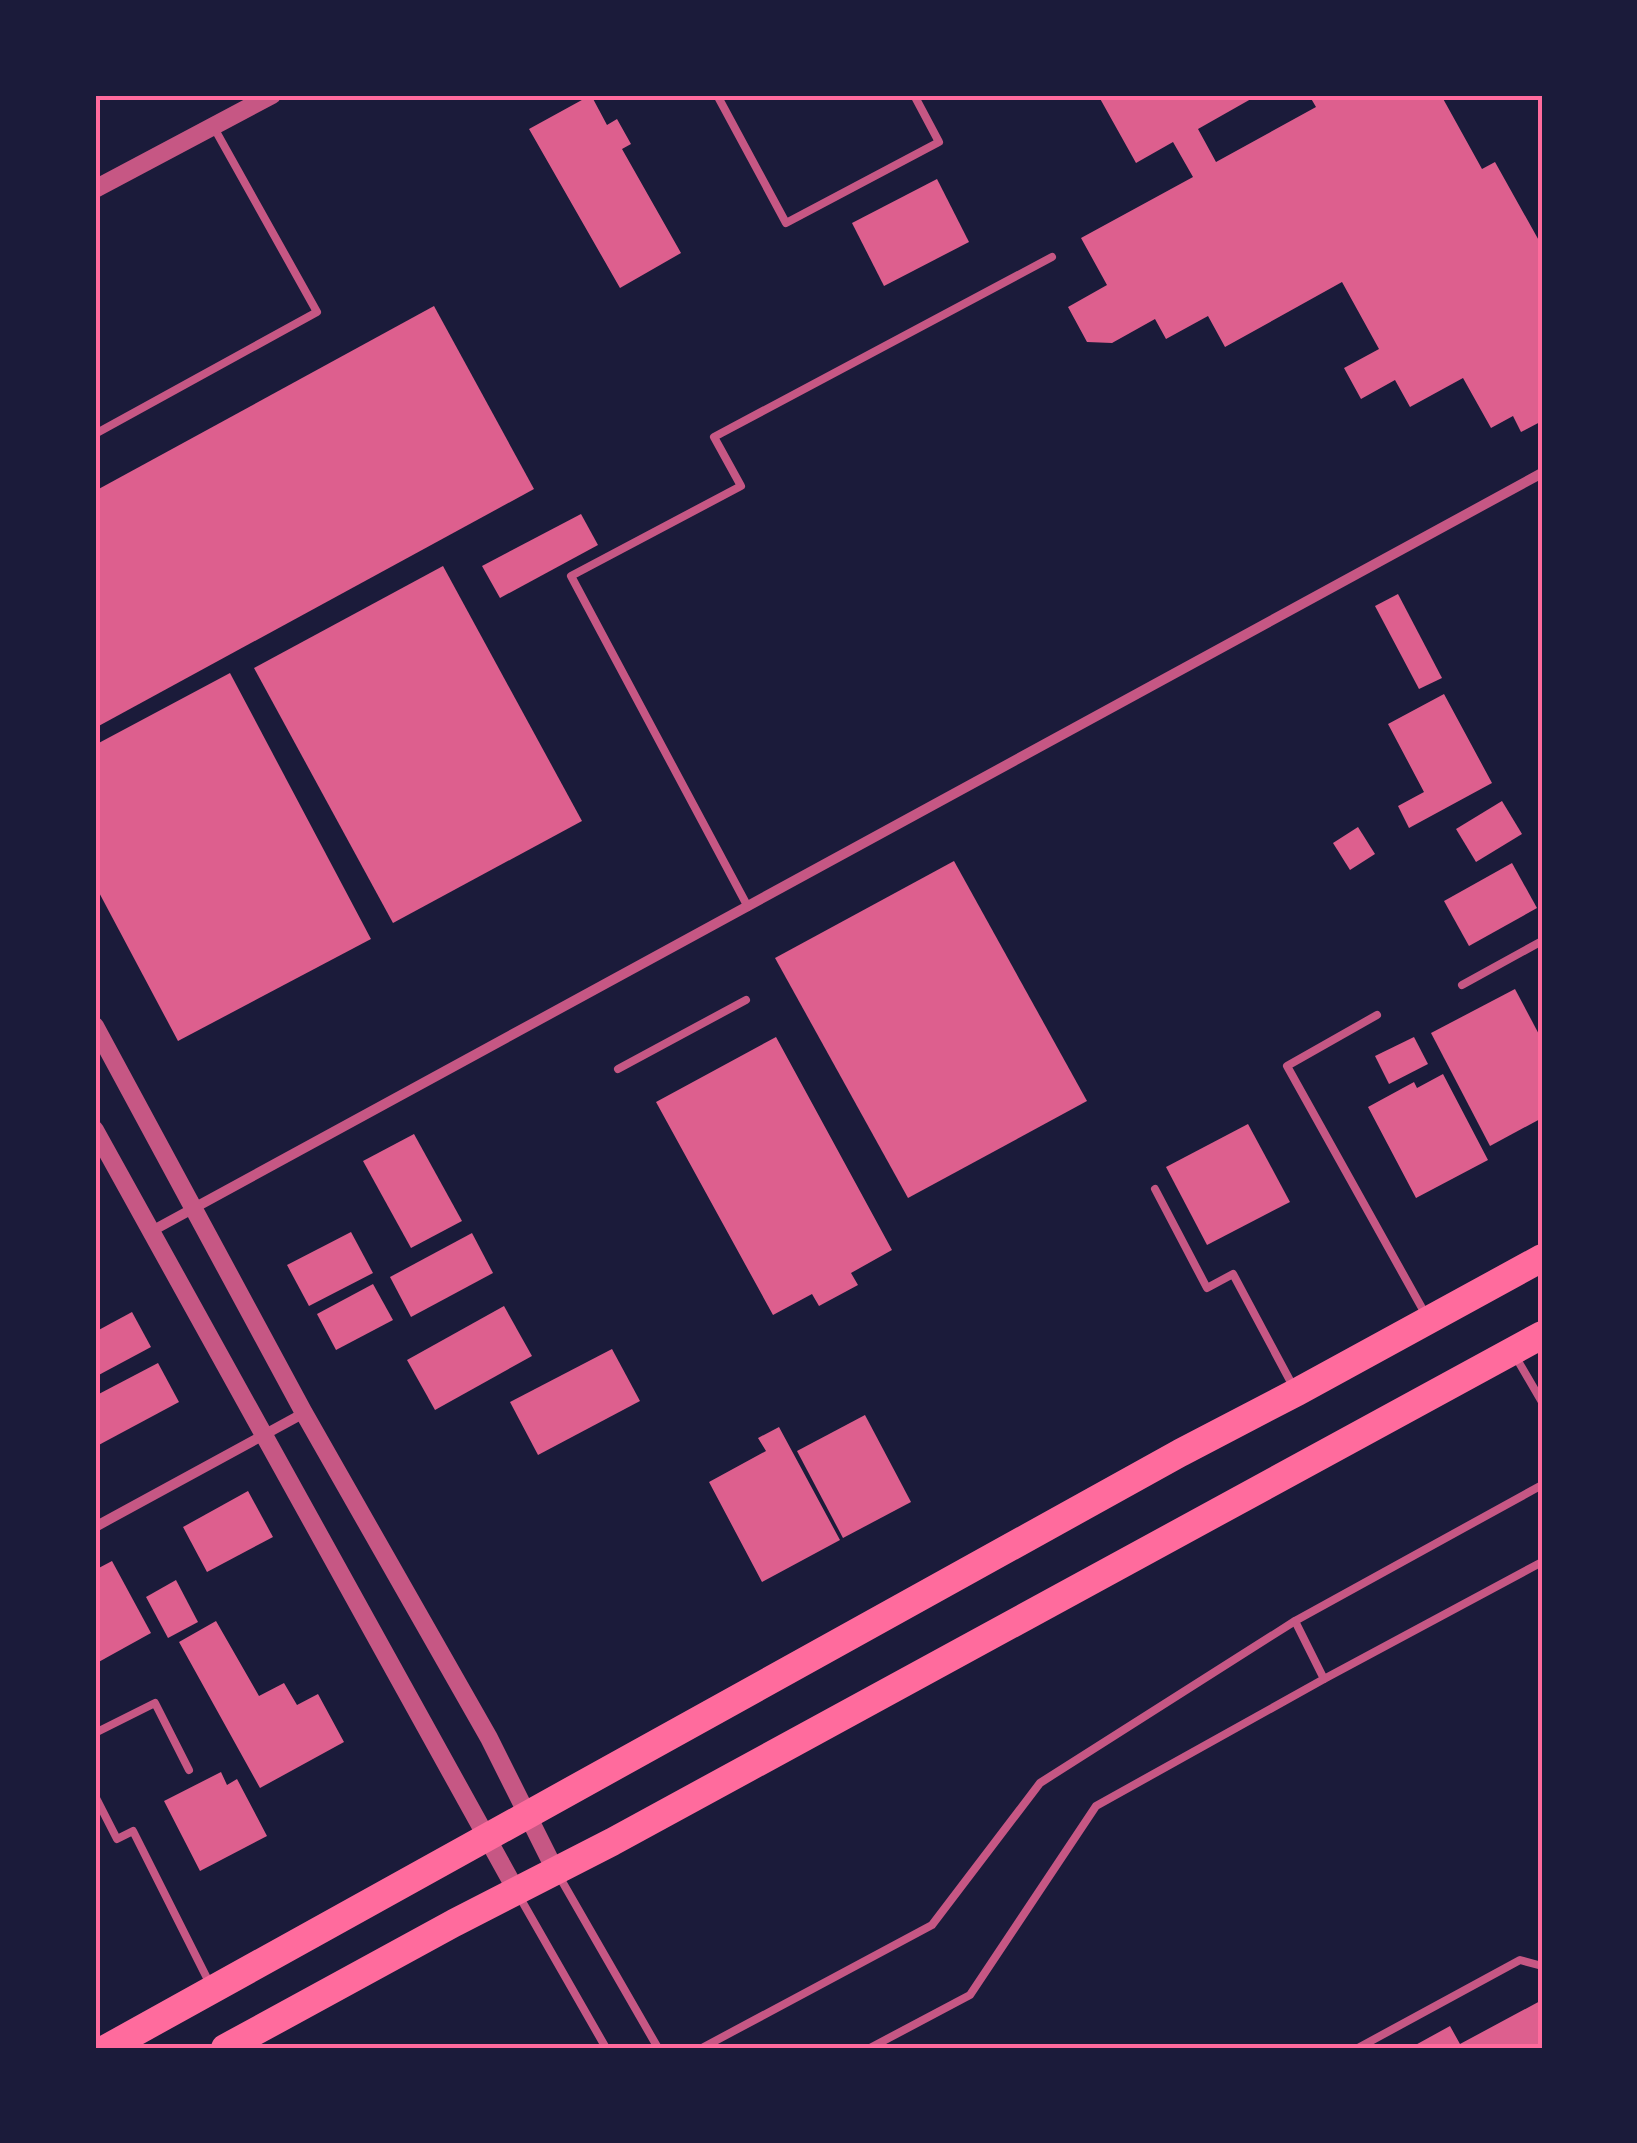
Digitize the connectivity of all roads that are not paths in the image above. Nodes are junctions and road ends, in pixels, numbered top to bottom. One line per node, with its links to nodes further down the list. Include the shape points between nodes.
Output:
1 (272, 95): 4 (street)
2 (716, 95): 3 (lane, via 786,223 939,142)
3 (914, 95)
4 (213, 126): 5 (street); 7 (lane, via 316,312)
5 (95, 189)
6 (1052, 257): 9 (lane, via 714,437 740,486 571,576)
7 (95, 434)
8 (1542, 473): 9 (street)
9 (748, 906): 18 (street)
10 (1542, 942): 11 (lane)
11 (1462, 985)
12 (746, 1000): 15 (lane)
13 (1377, 1015): 21 (lane, via 1287,1066)
14 (95, 1026): 18 (street)
15 (618, 1069)
16 (95, 1130): 19 (street)
17 (1155, 1189): 24 (lane, via 1207,1288 1233,1274)
18 (194, 1209): 19 (street); 26 (street)
19 (150, 1232): 27 (street)
20 (1542, 1258): 21 (highway)
21 (1430, 1321): 24 (highway)
22 (1542, 1334): 23 (highway)
23 (1512, 1351): 25 (lane); 38 (highway)
24 (1296, 1392): 36 (highway)
25 (1542, 1402)
26 (304, 1413): 27 (street); 36 (street)
27 (262, 1435): 29 (street); 37 (street)
28 (1542, 1485): 31 (lane)
29 (95, 1528)
30 (1542, 1562): 32 (lane)
31 (1296, 1620): 32 (lane); 46 (lane, via 1040,1783 932,1925)
32 (1324, 1679): 47 (lane, via 1096,1806 970,1995)
33 (95, 1733): 34 (lane, via 155,1703)
34 (189, 1770)
35 (95, 1796): 41 (lane, via 117,1839 133,1831)
36 (528, 1812): 37 (highway); 38 (street)
37 (486, 1838): 39 (street); 41 (highway)
38 (556, 1872): 39 (highway); 45 (lane)
39 (516, 1892): 43 (highway); 44 (lane)
40 (1542, 1966): 48 (lane, via 1520,1960)
41 (212, 1990): 42 (highway)
42 (107, 2048)
43 (225, 2048)
44 (606, 2048)
45 (658, 2048)
46 (702, 2048)
47 (870, 2048)
48 (1358, 2048)

